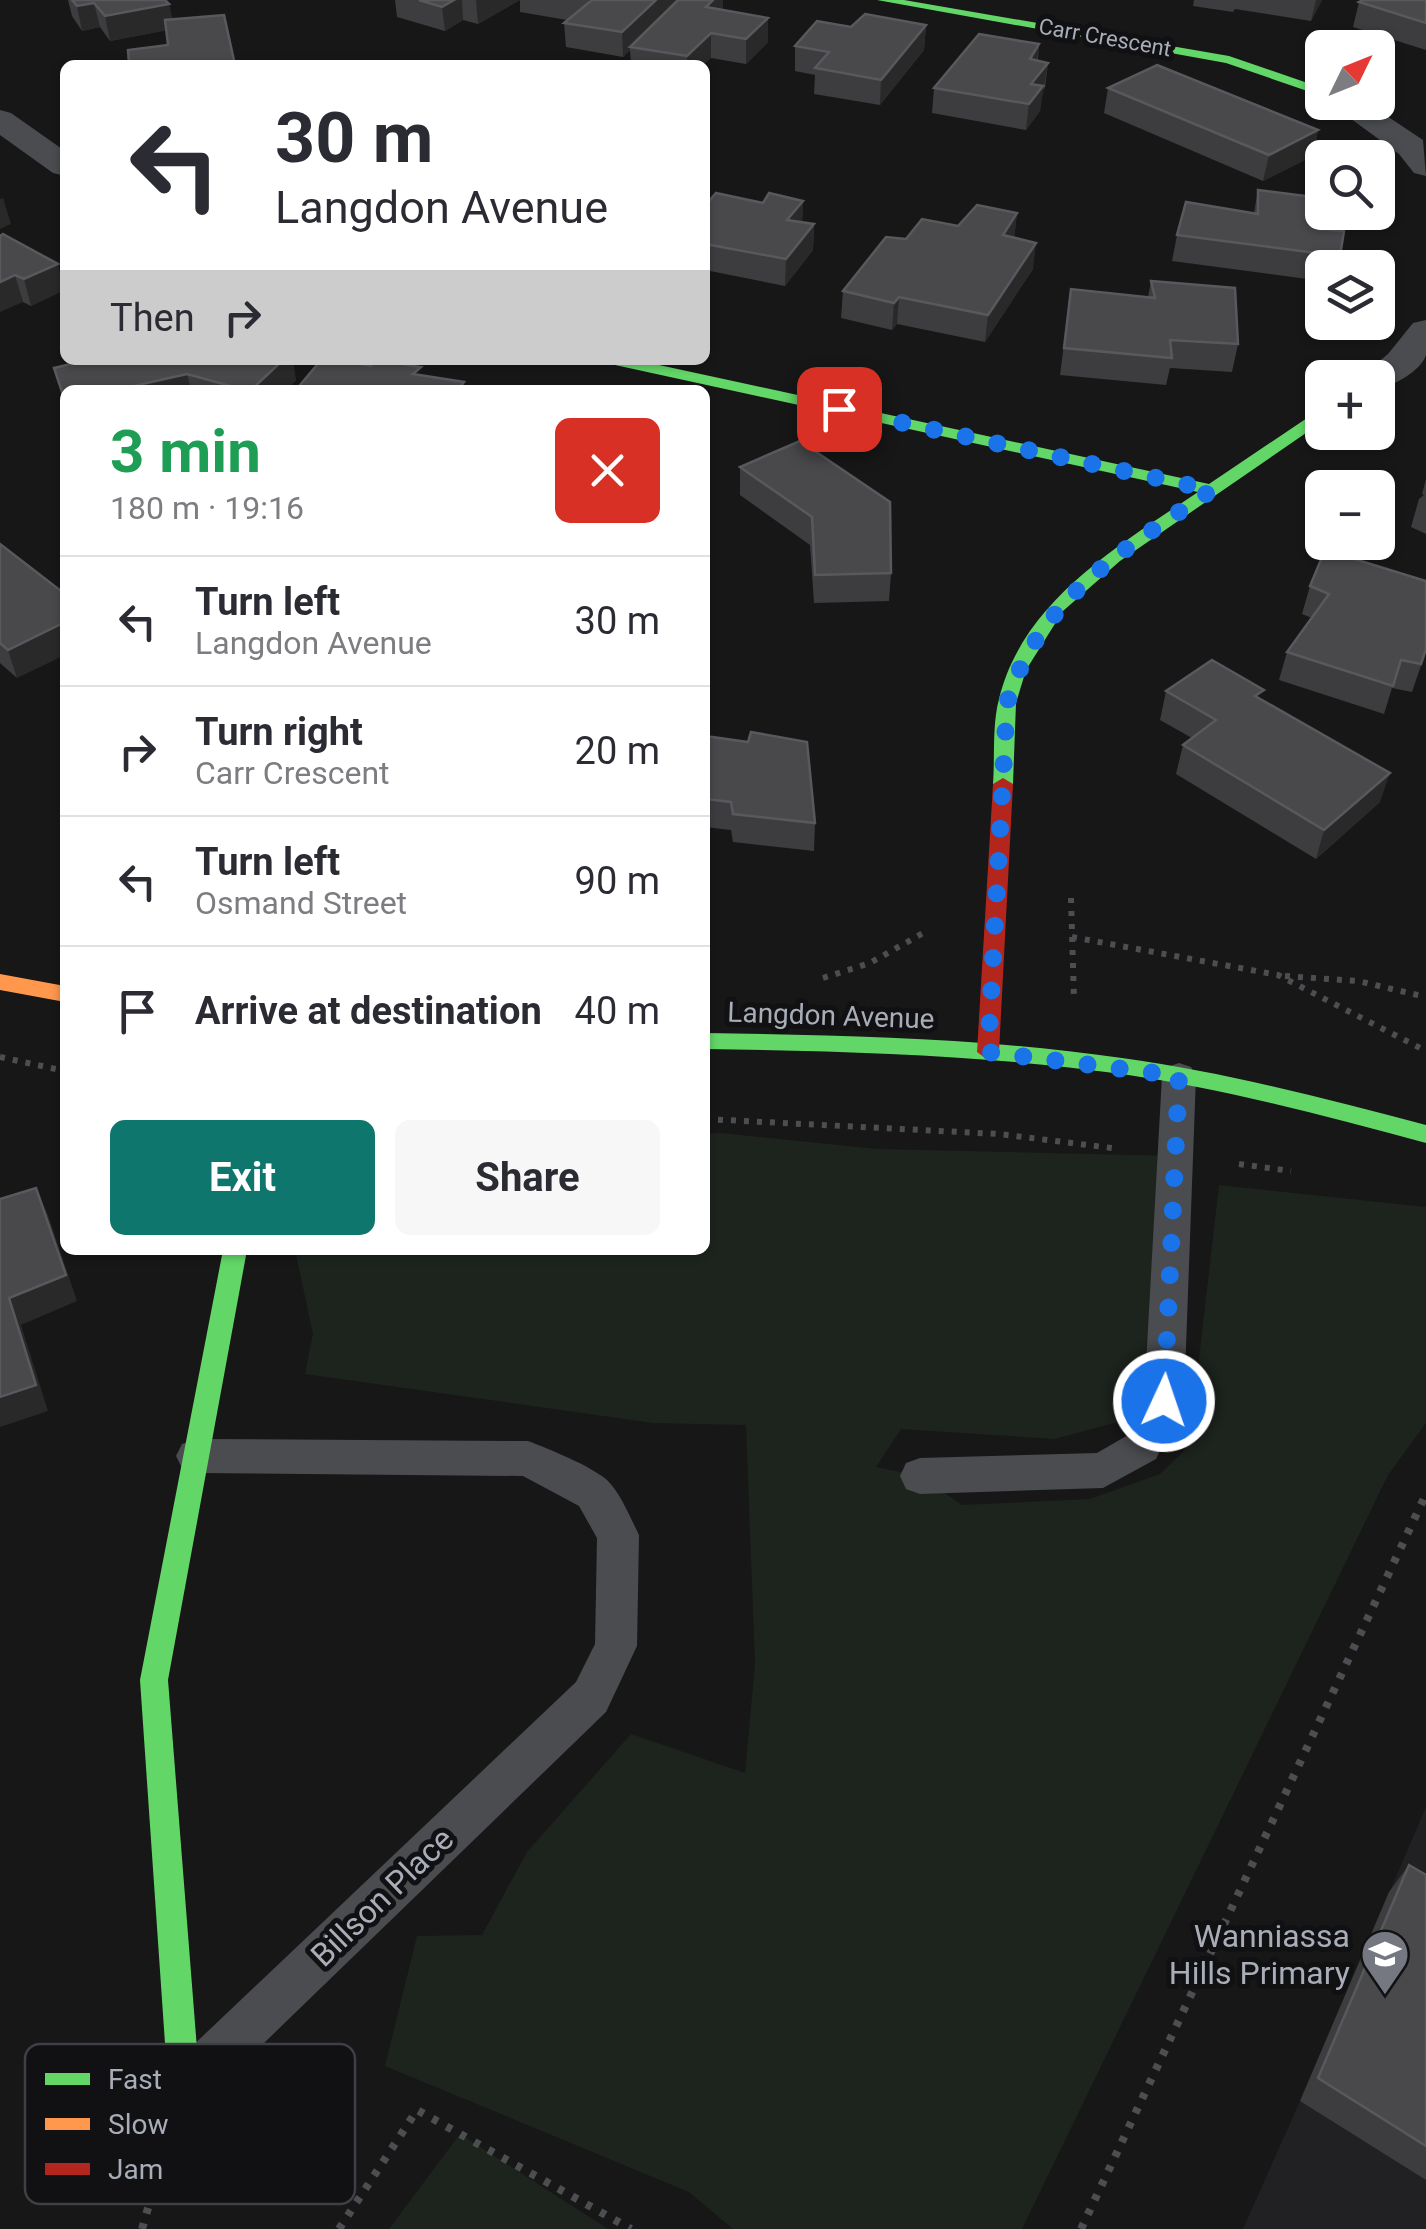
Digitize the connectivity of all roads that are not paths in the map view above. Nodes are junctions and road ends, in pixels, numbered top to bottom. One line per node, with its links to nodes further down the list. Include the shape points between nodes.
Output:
1 (883, 0): 2 (street, Carr Crescent, via 1229,60)
2 (1305, 86)
3 (0, 120): 5 (street)
4 (1371, 120): 6 (street)
5 (60, 162)
6 (1426, 166)
7 (1426, 331): 9 (street)
8 (639, 365): 11 (street)
9 (1395, 366)
10 (1305, 427): 11 (street)
11 (1212, 490): 15 (street, via 1114,557 1056,608 1017,670 1007,703)
12 (0, 982): 13 (street)
13 (60, 993)
14 (710, 1041): 15 (street, Langdon Avenue)
15 (988, 1052): 16 (street, Langdon Avenue)
16 (1179, 1076): 17 (street, Langdon Avenue); 20 (lane, via 1164,1401 1142,1447 1102,1470)
17 (1426, 1134)
18 (234, 1255): 19 (street, Billson Place)
19 (196, 1456): 21 (street, Billson Place, via 154,1680); 22 (lane, Billson Place, via 528,1459 594,1494 618,1535 616,1646 591,1697)
20 (920, 1476)
21 (181, 2044)
22 (230, 2044)

